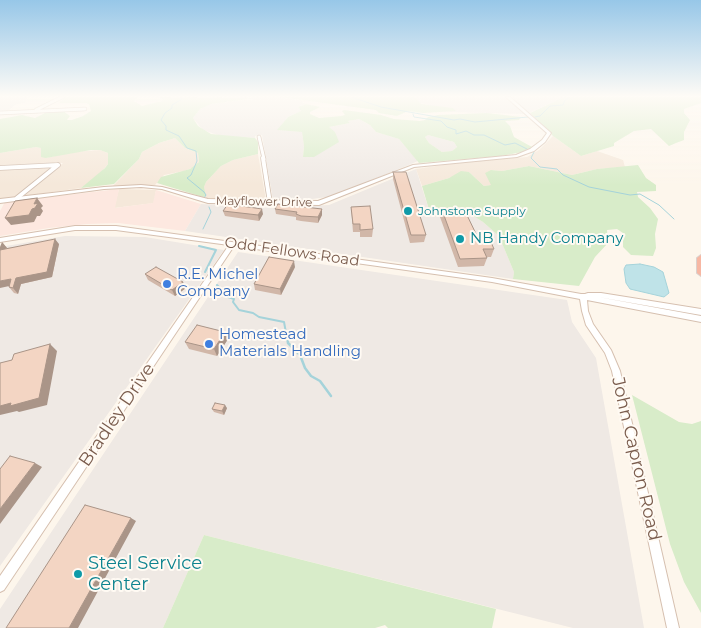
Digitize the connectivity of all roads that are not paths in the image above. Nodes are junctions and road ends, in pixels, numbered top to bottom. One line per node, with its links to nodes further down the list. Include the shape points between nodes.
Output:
1 (541, 126): 6 (street, Mayflower Drive, via 549,133 544,141 524,154 422,164 326,201)
2 (259, 137): 6 (street)
3 (0, 168): 4 (street, via 58,165)
4 (17, 198): 5 (street, Mayflower Drive); 6 (street, Mayflower Drive, via 141,186 162,188 199,200)
5 (0, 201)
6 (270, 203)
7 (0, 240): 8 (street, Odd Fellows Road, via 93,227)
8 (233, 244): 11 (street, Odd Fellows Road); 14 (street, Bradley Drive)
9 (701, 258): 10 (highway)
10 (701, 273)
11 (583, 296): 12 (street, Odd Fellows Road, via 601,295); 13 (street, Odd Fellows Road); 15 (street, John Capron Road, via 590,325 616,371)
12 (701, 312)
13 (701, 319)
14 (0, 586)
15 (673, 628)

